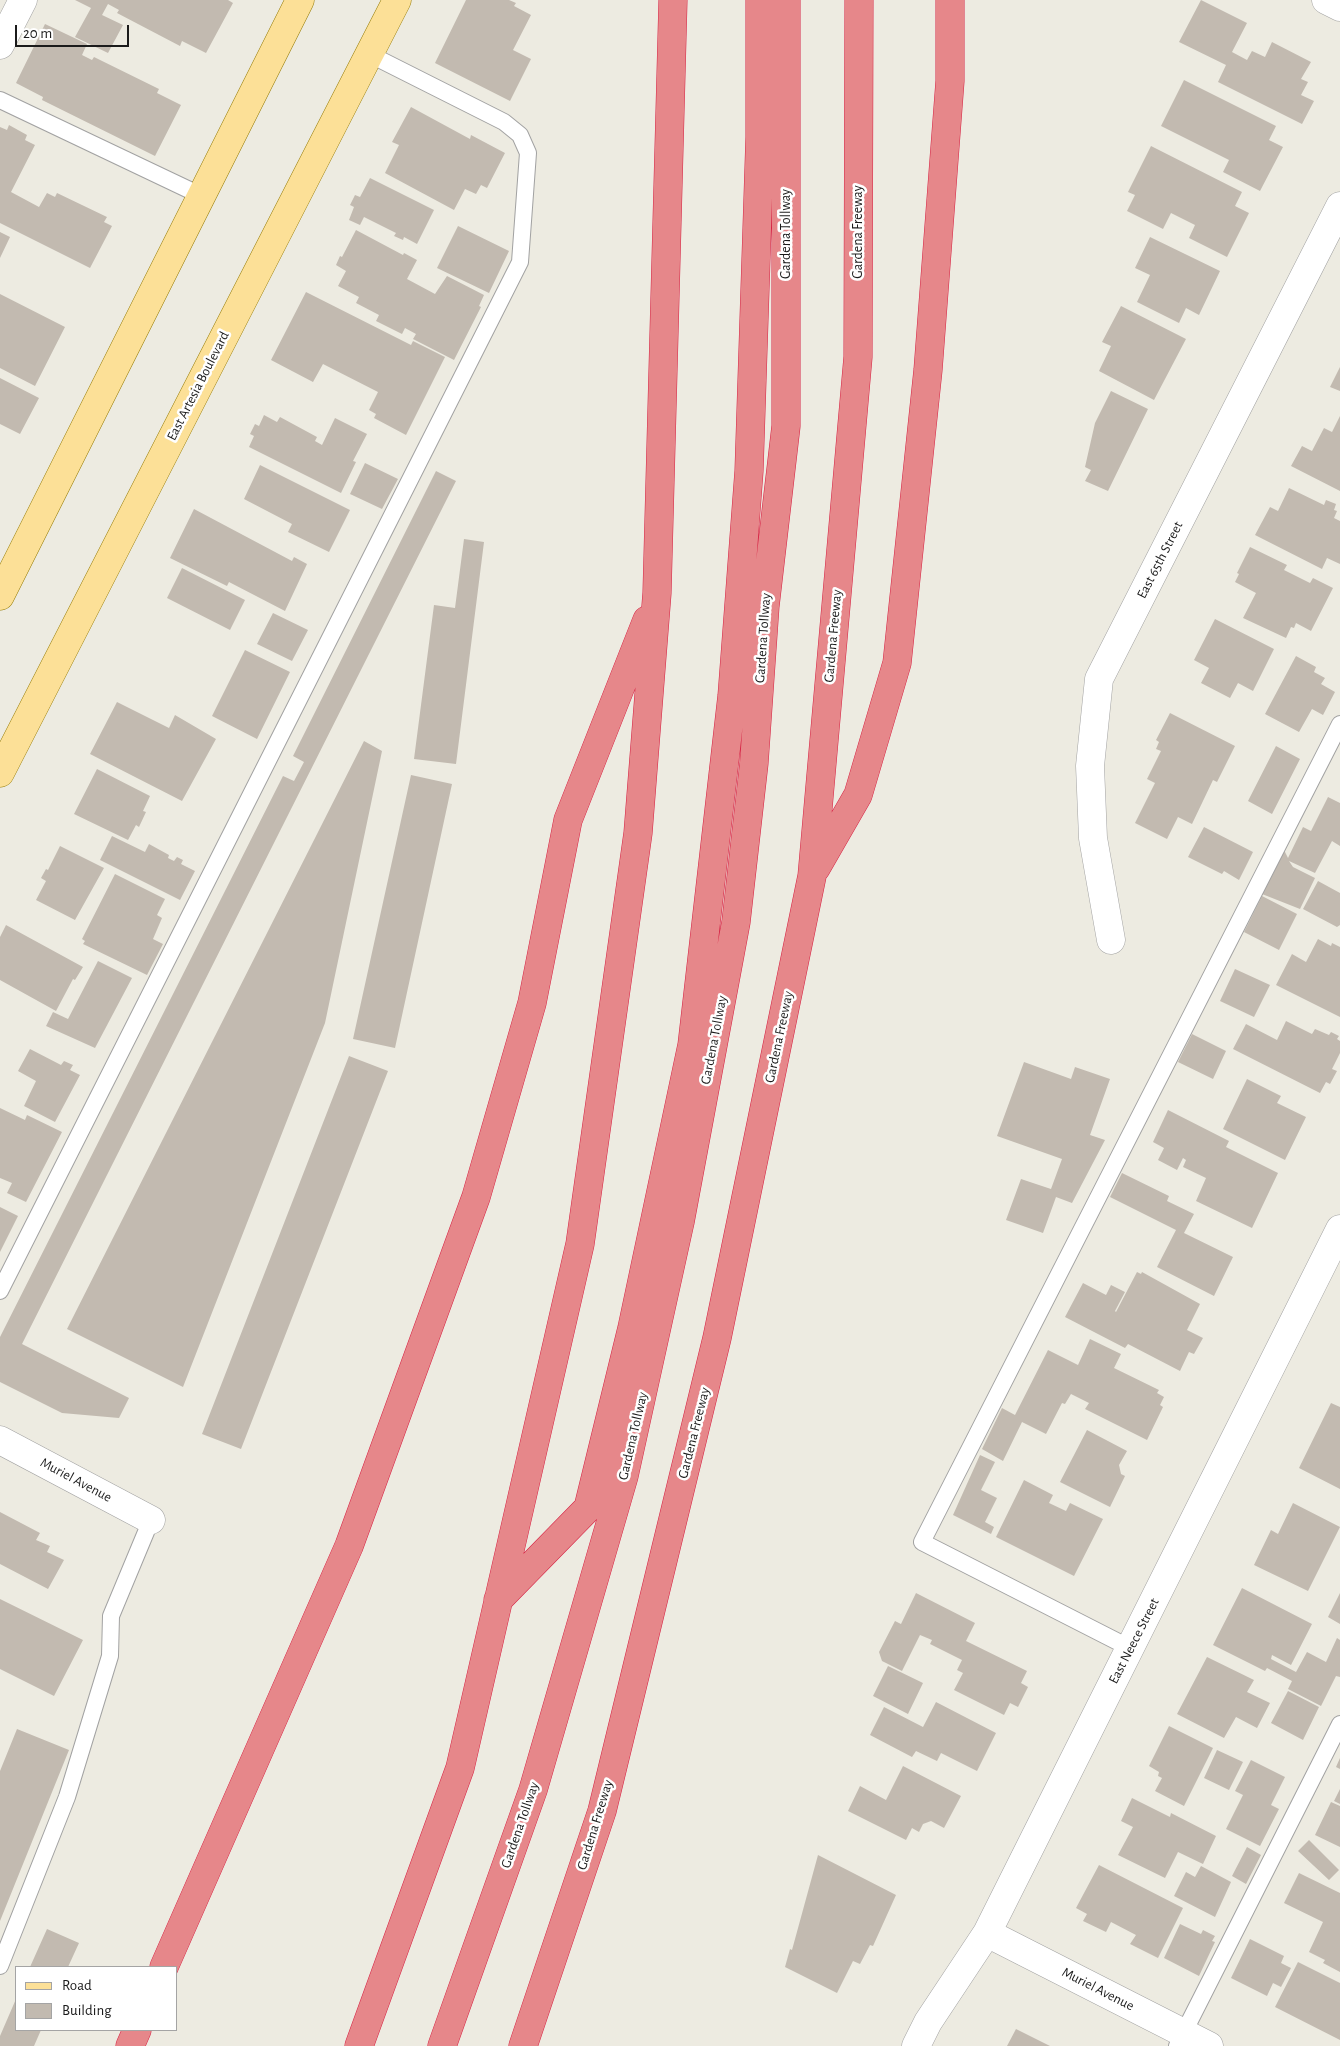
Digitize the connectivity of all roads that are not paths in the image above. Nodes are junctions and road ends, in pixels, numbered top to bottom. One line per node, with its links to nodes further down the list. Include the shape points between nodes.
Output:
1 (23, 0): 11 (street)
2 (300, 0): 14 (main road)
3 (397, 0): 12 (main road, East Artesia Boulevard)
4 (673, 0): 16 (highway)
5 (760, 0): 26 (highway, Gardena Tollway, via 760,137 749,471 732,696 692,1045 632,1328 588,1508)
6 (786, 0): 36 (highway, Gardena Tollway, via 786,426 765,606 754,763 736,922 680,1222 624,1476 533,1790)
7 (859, 0): 20 (highway, Gardena Freeway, via 858,357)
8 (950, 0): 20 (highway, via 950,81 928,370 897,664 858,795)
9 (1326, 0): 10 (street)
10 (1340, 7)
11 (0, 45)
12 (369, 54): 19 (main road, East Artesia Boulevard); 23 (lane, via 504,122 520,135 528,153 520,262)
13 (0, 100): 14 (lane)
14 (202, 196): 17 (main road)
15 (1340, 206): 21 (street, East 65th Street, via 1099,679 1090,766 1092,820)
16 (657, 593): 26 (highway, via 638,834 580,1244); 31 (highway, via 568,820 532,1002 476,1196 349,1546)
17 (0, 596)
18 (1340, 724): 27 (lane, via 922,1542)
19 (0, 773)
20 (812, 876): 37 (highway, Gardena Freeway, via 717,1338 602,1811)
21 (1111, 940)
22 (1340, 1229): 27 (street, East Neece Street)
23 (0, 1291)
24 (0, 1440): 25 (street, Muriel Avenue)
25 (152, 1520): 30 (lane, via 110,1616 110,1656 67,1796)
26 (498, 1600): 35 (highway, via 460,1768)
27 (1130, 1648): 29 (street, East Neece Street)
28 (1340, 1724): 33 (lane)
29 (987, 1933): 33 (street, Muriel Avenue); 38 (street, East Neece Street, via 928,2022)
30 (0, 1966)
31 (164, 1966)
32 (137, 2031): 34 (highway)
33 (1180, 2040): 39 (street, Muriel Avenue)
34 (130, 2046)
35 (359, 2046)
36 (442, 2046)
37 (523, 2046)
38 (916, 2046)
39 (1209, 2046)

